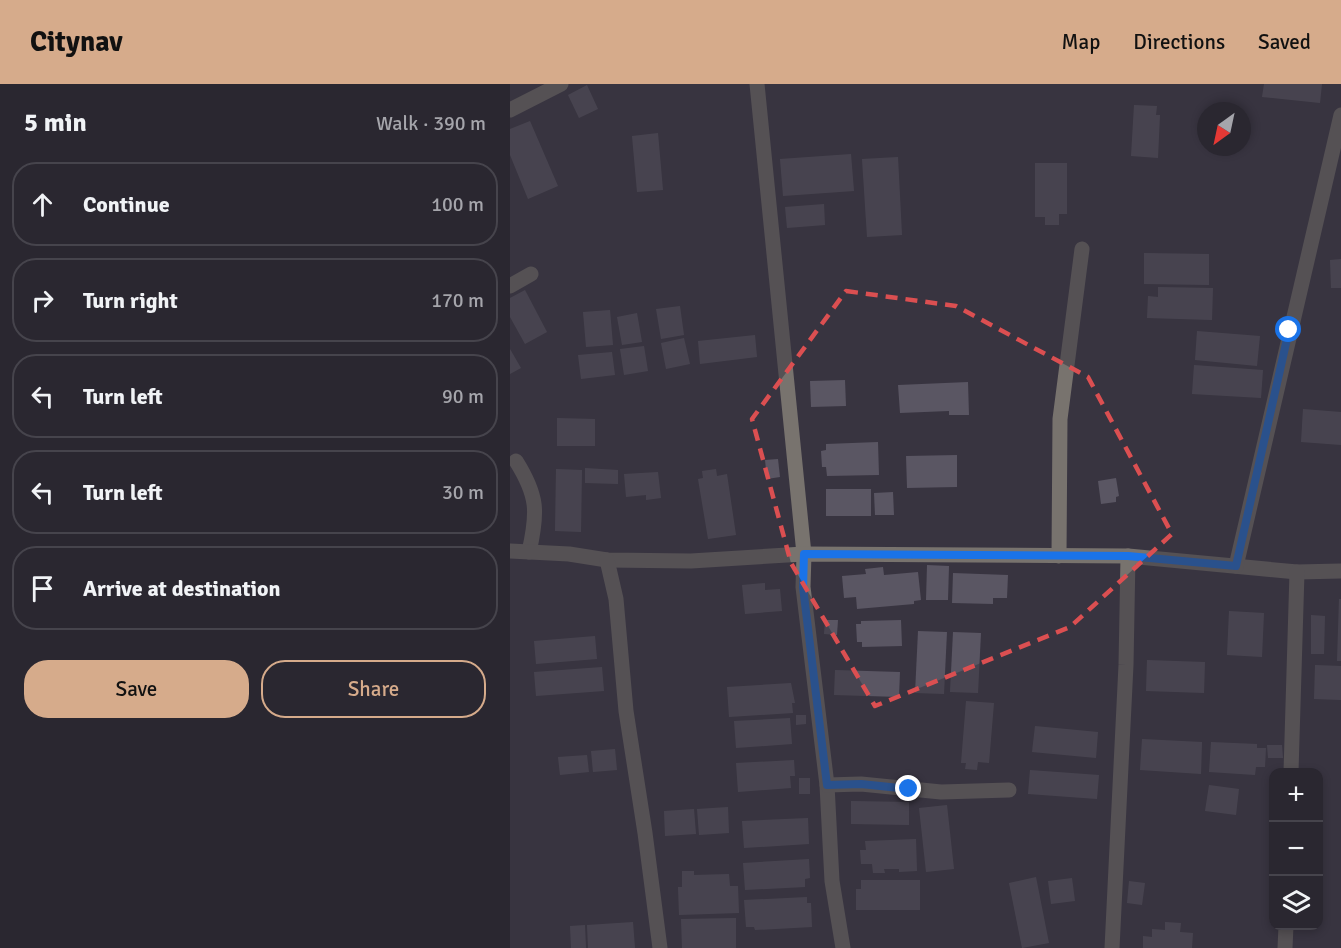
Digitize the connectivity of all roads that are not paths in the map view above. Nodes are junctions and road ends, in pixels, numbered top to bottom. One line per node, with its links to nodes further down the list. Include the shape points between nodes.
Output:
1 (561, 84): 3 (street)
2 (757, 84): 11 (street)
3 (510, 110)
4 (1341, 115): 15 (street)
5 (1082, 249): 12 (street, via 1060,419)
6 (531, 274): 7 (street)
7 (510, 286)
8 (516, 461): 10 (street, via 534,498 536,523)
9 (510, 550): 10 (street)
10 (529, 552): 14 (street)
11 (804, 554): 12 (street); 14 (street, via 691,561); 19 (street, via 803,587)
12 (1059, 556): 13 (street)
13 (1128, 556): 15 (street); 24 (street)
14 (607, 560): 22 (street, via 616,599 626,711)
15 (1236, 566): 16 (street)
16 (1297, 572): 17 (street); 18 (street)
17 (1341, 572)
18 (1291, 768)
19 (827, 785): 20 (street, via 861,784 941,792); 23 (street, via 832,882)
20 (1009, 790)
21 (1286, 930): 25 (street)
22 (660, 948)
23 (843, 948)
24 (1112, 948)
25 (1285, 948)

